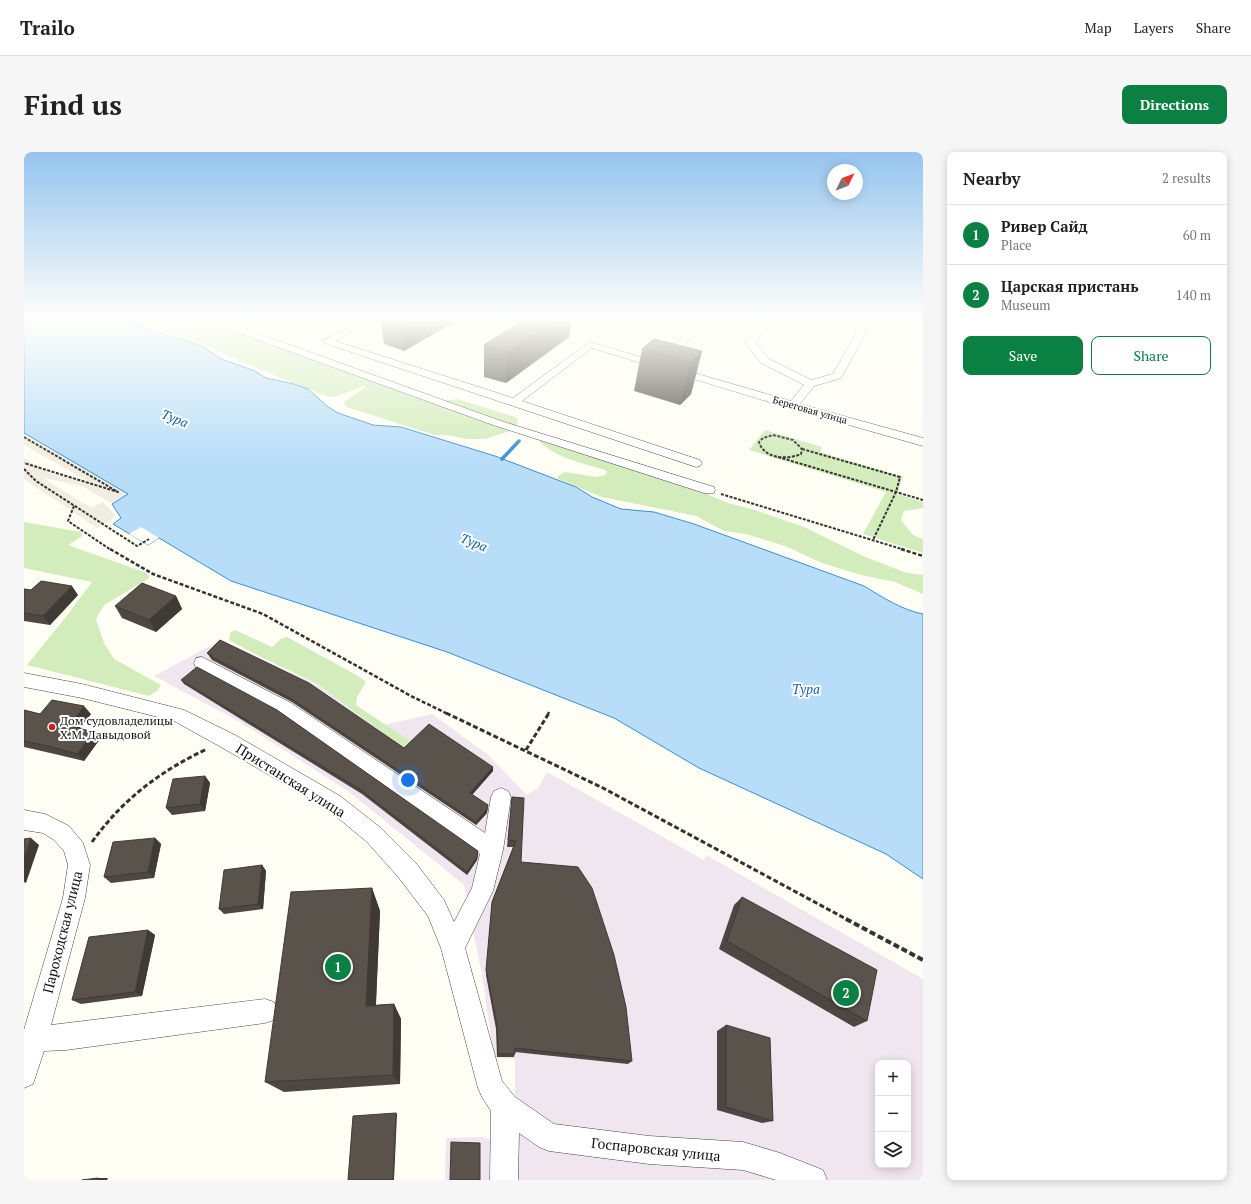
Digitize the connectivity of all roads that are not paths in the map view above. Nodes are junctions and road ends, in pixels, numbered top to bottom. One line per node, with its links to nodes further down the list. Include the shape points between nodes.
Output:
1 (342, 367): 12 (street, via 497,423)
2 (407, 367): 8 (street)
3 (561, 367): 8 (street, Береговая улица)
4 (666, 367): 9 (street, Береговая улица)
5 (777, 367): 7 (street)
6 (842, 367): 7 (street, via 837,376)
7 (810, 384): 9 (street)
8 (514, 402): 11 (street)
9 (793, 406): 10 (street, Береговая улица)
10 (923, 442)
11 (696, 463)
12 (709, 490)
13 (202, 663): 17 (street, via 286,708)
14 (24, 680): 18 (street, Пристанская улица, via 82,691 178,715 332,802 374,835 407,870 436,908)
15 (501, 797): 17 (street)
16 (24, 820): 20 (street, Пароходская улица, via 47,825 64,833 75,848 79,861 74,898)
17 (492, 850): 18 (street, via 482,891)
18 (453, 947): 22 (street, Пристанская улица, via 491,1088)
19 (265, 1011): 20 (street)
20 (34, 1039): 21 (street, Пароходская улица)
21 (24, 1075)
22 (505, 1108): 23 (street); 24 (street, Госпаровская улица, via 549,1137 649,1150 743,1156)
23 (504, 1180)
24 (813, 1180)

